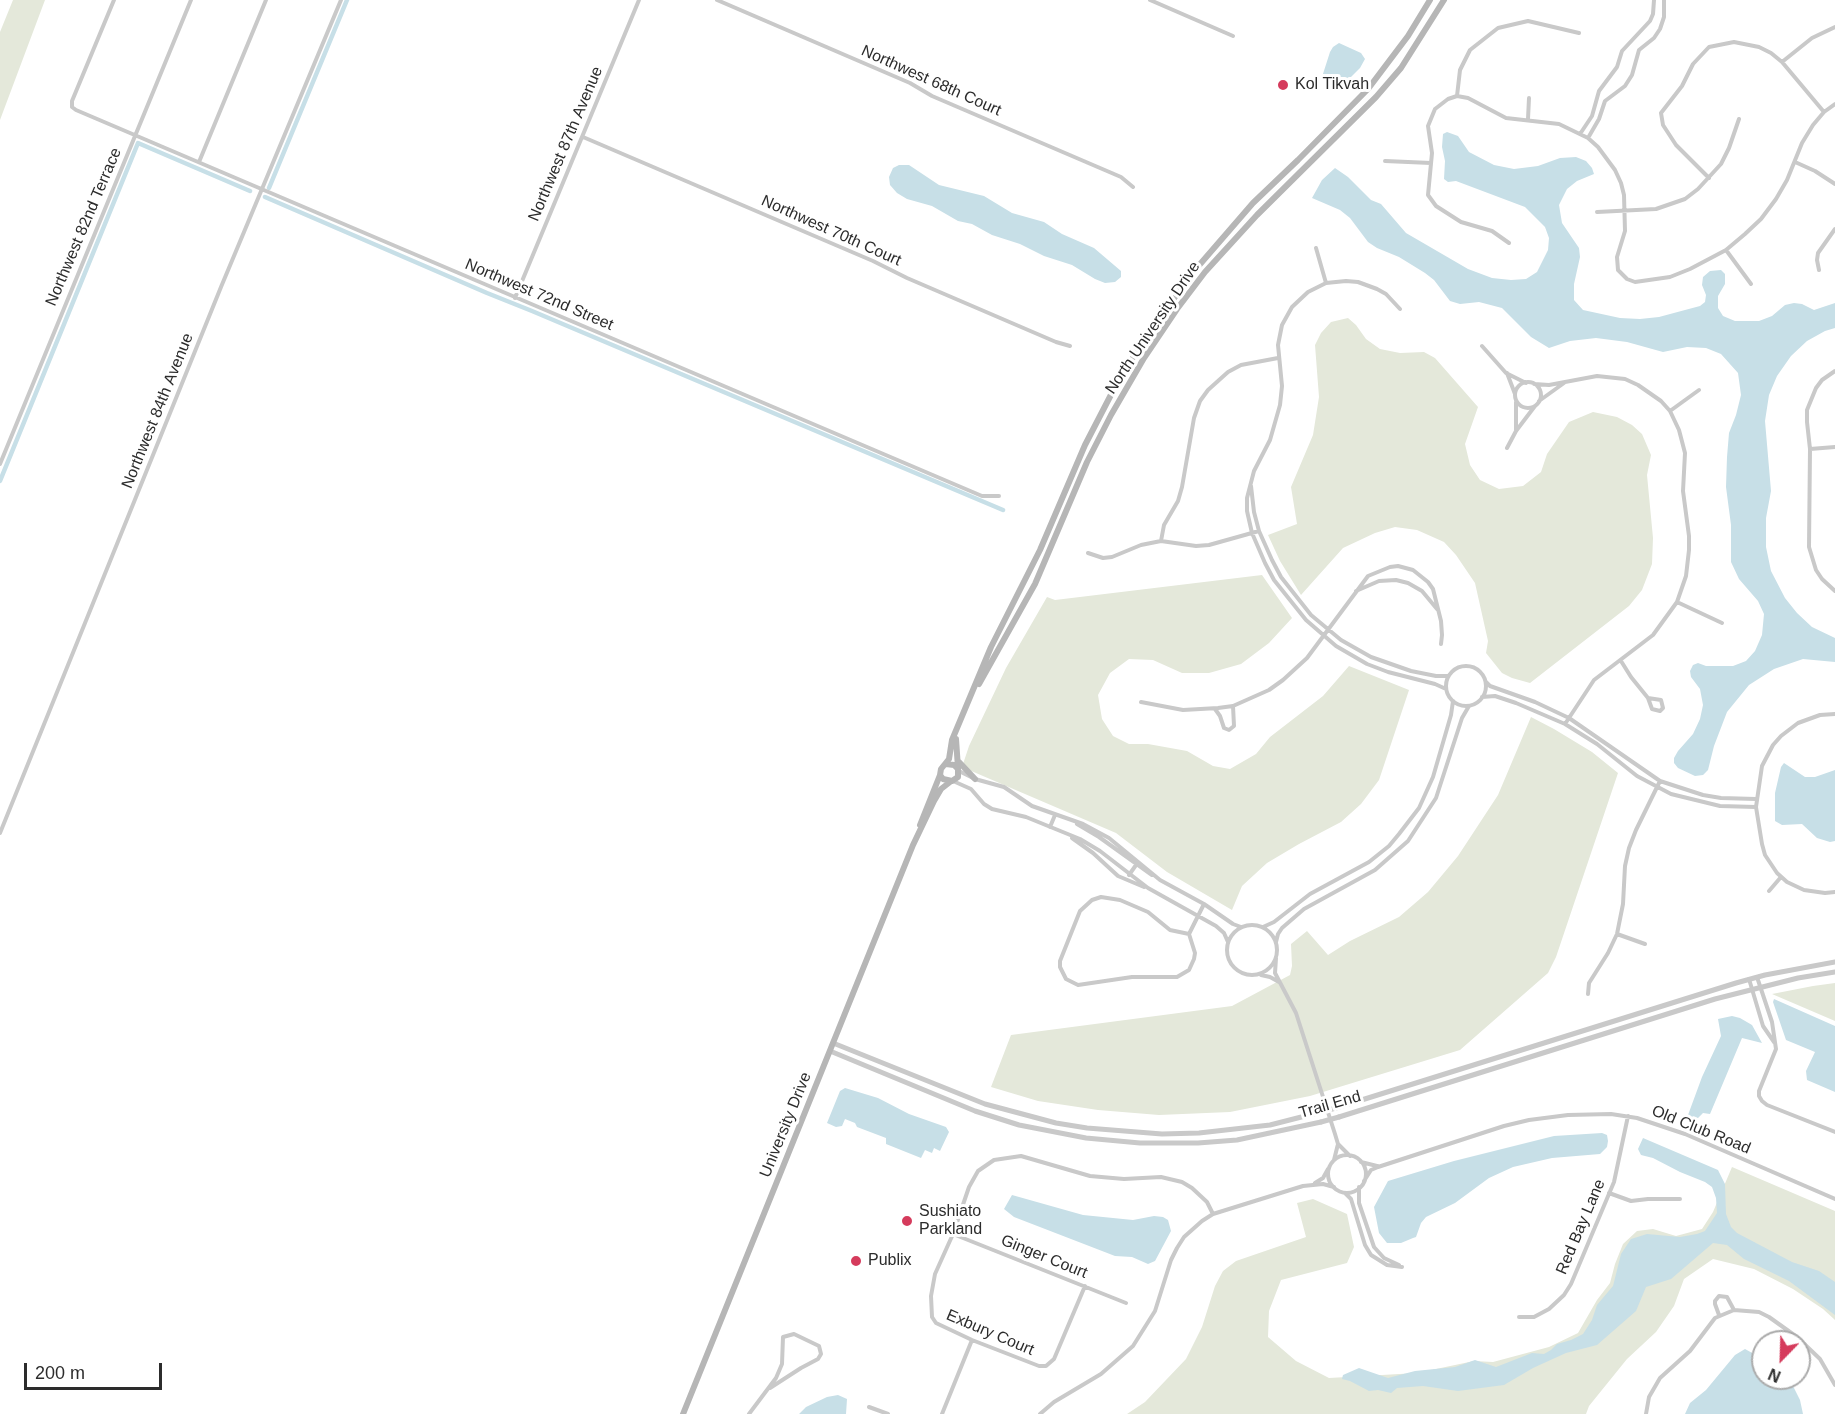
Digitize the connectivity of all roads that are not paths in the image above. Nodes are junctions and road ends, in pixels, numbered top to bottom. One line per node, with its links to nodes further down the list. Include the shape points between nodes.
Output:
1 (114, 0): 23 (street, Northwest 72nd Street, via 72,106)
2 (191, 0): 23 (street, Northwest 82nd Terrace)
3 (266, 0): 27 (street)
4 (341, 0): 33 (street, Northwest 84th Avenue)
5 (639, 0): 24 (street, Northwest 87th Avenue)
6 (717, 0): 32 (street, Northwest 68th Court, via 1121,177)
7 (1149, 0): 14 (street)
8 (1430, 0): 44 (main road, North University Drive, via 1368,89 1253,203)
9 (1444, 0): 45 (main road, North University Drive, via 1376,97 1257,215)
10 (1654, 0): 22 (street, via 1650,21 1622,51)
11 (1664, 0): 25 (street, via 1660,29 1639,50 1625,86 1605,101)
12 (1835, 27): 15 (street, via 1812,38)
13 (1579, 33): 16 (street, via 1528,21 1498,28 1470,50 1460,70)
14 (1233, 36)
15 (1782, 62): 19 (street); 30 (street, via 1746,43 1709,47 1661,113 1663,125 1676,145)
16 (1457, 96): 21 (street, via 1476,101 1506,118); 29 (street, via 1440,104 1430,117)
17 (1529, 98): 21 (street)
18 (1835, 104): 19 (street)
19 (1824, 112): 28 (street, via 1802,143)
20 (1739, 119): 30 (street, via 1730,148)
21 (1528, 120): 22 (street, via 1559,124)
22 (1580, 134): 25 (street)
23 (135, 135): 27 (street, Northwest 72nd Street); 65 (street, Northwest 82nd Terrace)
24 (583, 137): 43 (street, Northwest 87th Avenue); 47 (street, Northwest 70th Court)
25 (1588, 138): 34 (street, via 1615,170)
26 (1385, 161): 29 (street)
27 (199, 162): 33 (street, Northwest 72nd Street)
28 (1795, 162): 31 (street); 39 (street, via 1761,219)
29 (1431, 163): 37 (street, via 1427,188 1431,202 1461,222 1492,231)
30 (1709, 177): 34 (street, via 1685,198 1668,206)
31 (1835, 184)
32 (1133, 187)
33 (262, 189): 43 (street, Northwest 72nd Street); 109 (street, Northwest 84th Avenue)
34 (1626, 211): 35 (street); 39 (street, via 1618,270 1635,282 1670,277)
35 (1598, 212)
36 (1835, 229): 40 (street, via 1818,253)
37 (1509, 243)
38 (1316, 248): 41 (street)
39 (1726, 250): 42 (street)
40 (1819, 270)
41 (1326, 283): 46 (street, via 1367,285 1386,294); 49 (street, via 1299,299 1287,316 1279,335)
42 (1750, 284)
43 (515, 298): 67 (street, Northwest 72nd Street, via 982,495)
44 (1170, 303): 45 (main road); 84 (main road, North University Drive, via 1097,420 1040,550 991,647)
45 (1177, 309): 84 (main road, North University Drive, via 1111,415 1035,584)
46 (1400, 309)
47 (1070, 346)
48 (1482, 346): 51 (street)
49 (1278, 358): 66 (street, via 1282,386 1278,414); 70 (street, via 1241,365 1228,372 1200,401 1182,487 1164,525)
50 (1835, 371): 64 (street, via 1822,380 1810,399)
51 (1506, 373): 53 (street); 56 (street)
52 (1568, 381): 54 (street); 58 (street); 60 (street, via 1596,376 1624,379 1650,392)
53 (1526, 383): 54 (street); 56 (street)
54 (1534, 384): 58 (street, via 1540,393)
55 (1699, 390): 60 (street)
56 (1515, 394): 57 (street)
57 (1516, 401): 59 (street, via 1525,408); 61 (street)
58 (1539, 401): 59 (street)
59 (1535, 406): 61 (street)
60 (1670, 411): 74 (street, via 1685,453 1683,491 1689,536 1686,576)
61 (1516, 431): 63 (street)
62 (1835, 447): 64 (street)
63 (1507, 448)
64 (1810, 449): 72 (street, via 1809,547 1822,579)
65 (0, 464)
66 (1251, 484): 68 (street); 69 (street, via 1247,511)
67 (999, 496)
68 (1259, 531): 69 (street); 77 (street, via 1281,577)
69 (1252, 533): 70 (street, via 1209,545); 78 (street, via 1274,580)
70 (1161, 541): 71 (street, via 1112,557)
71 (1088, 553)
72 (1835, 591)
73 (1356, 592): 75 (street, via 1379,581 1402,581 1422,591); 75 (street, via 1368,576 1398,566 1428,582); 77 (street)
74 (1677, 602): 76 (street); 80 (street, via 1653,635)
75 (1439, 611): 79 (street)
76 (1722, 623)
77 (1328, 630): 78 (street); 81 (street, via 1355,649 1390,665)
78 (1324, 636): 83 (street, via 1367,664); 89 (street, via 1283,680)
79 (1441, 644)
80 (1621, 661): 86 (street); 93 (street, via 1594,680)
81 (1448, 676): 82 (street, via 1459,667 1470,666); 83 (street)
82 (1486, 682): 85 (street); 93 (street)
83 (1446, 689): 87 (street)
84 (975, 690): 95 (main road, North University Drive)
85 (1482, 697): 90 (street); 94 (street, via 1495,696)
86 (1648, 698)
87 (1453, 701): 90 (street); 119 (street, via 1433,777 1409,823 1369,862)
88 (1141, 702): 91 (street, via 1176,710)
89 (1233, 706): 91 (street); 91 (street, via 1234,726 1229,730 1224,729)
90 (1469, 706): 121 (street, via 1436,798 1408,841 1376,870)
91 (1215, 709)
92 (1835, 714): 104 (street, via 1809,718 1781,736 1766,755)
93 (1569, 718): 94 (street); 102 (street)
94 (1565, 724): 103 (street)
95 (957, 733): 96 (main road); 97 (main road)
96 (956, 759): 98 (main road); 100 (main road)
97 (946, 764): 98 (main road); 99 (main road)
98 (958, 770): 100 (street); 101 (main road, via 958,777)
99 (940, 775): 101 (main road); 111 (main road, University Drive)
100 (975, 779): 106 (street, via 1004,787 1032,806)
101 (951, 781): 108 (street, via 971,789 992,808); 111 (main road, University Drive, via 941,789)
102 (1659, 781): 103 (street); 104 (street, via 1703,795)
103 (1657, 788): 105 (street, via 1720,806); 126 (street, via 1629,848)
104 (1756, 799): 105 (street)
105 (1756, 807): 114 (street, via 1765,855)
106 (1055, 815): 107 (street); 108 (street)
107 (1074, 822): 112 (street); 115 (street, via 1108,838)
108 (1050, 827): 110 (street)
109 (0, 833)
110 (1068, 835): 113 (street, via 1100,851); 116 (street, via 1118,876)
111 (913, 845): 140 (main road, University Drive)
112 (1136, 865): 113 (street); 115 (street)
113 (1129, 875): 116 (street)
114 (1781, 877): 117 (street); 118 (street, via 1804,890)
115 (1160, 880): 120 (street)
116 (1148, 888): 122 (street)
117 (1769, 891)
118 (1835, 892)
119 (1299, 902): 121 (street); 124 (street)
120 (1204, 904): 122 (street); 123 (street)
121 (1304, 909): 128 (street, via 1282,928)
122 (1198, 915): 125 (street); 127 (street, via 1224,933)
123 (1241, 927): 124 (street); 127 (street)
124 (1263, 927): 128 (street)
125 (1189, 934): 125 (street, via 1170,930 1134,905 1101,897 1080,911 1060,967 1066,979 1078,985 1121,978 1177,976 1189,970 1194,959)
126 (1617, 934): 129 (street); 139 (street, via 1588,983)
127 (1228, 942): 133 (street, via 1227,957 1233,968 1247,975)
128 (1276, 942): 130 (street)
129 (1645, 944)
130 (1276, 958): 133 (street, via 1268,971); 136 (street)
131 (1835, 962): 134 (street, Trail End)
132 (1835, 972): 137 (street, Trail End)
133 (1259, 975): 136 (street)
134 (1757, 977): 135 (street, Trail End); 137 (street)
135 (1749, 979): 138 (street); 140 (street, Trail End, bridge, via 1336,1108 1270,1125 1199,1133 1087,1128 1034,1118 985,1104)
136 (1279, 982): 145 (street, via 1296,1012)
137 (1760, 987): 138 (street, Trail End); 141 (street, via 1772,1022)
138 (1751, 989): 141 (street, via 1763,1026); 142 (street, Trail End, bridge, via 1339,1117 1246,1138 1198,1143 1086,1138 1019,1125 975,1111)
139 (1588, 994)
140 (833, 1043): 142 (main road, University Drive)
141 (1774, 1043): 144 (street, via 1774,1054 1759,1091 1762,1101)
142 (830, 1051): 170 (main road, University Drive)
143 (1628, 1116): 150 (street, Old Club Road, via 1585,1114 1529,1120); 156 (street, Red Bay Lane); 158 (street, Old Club Road, via 1685,1134)
144 (1835, 1131)
145 (1338, 1144): 146 (street); 147 (street)
146 (1350, 1156): 147 (street); 148 (street)
147 (1334, 1160): 149 (street)
148 (1361, 1162): 150 (street); 151 (street)
149 (1329, 1167): 152 (street); 153 (street, via 1328,1176)
150 (1378, 1167): 151 (street, Old Club Road)
151 (1364, 1181): 154 (street)
152 (1315, 1184): 153 (street); 159 (street)
153 (1334, 1187): 155 (street)
154 (1359, 1187): 155 (street); 155 (street, via 1359,1203 1374,1247 1384,1258 1402,1267 1387,1265 1371,1255 1351,1199)
155 (1344, 1192)
156 (1610, 1193): 157 (street, via 1631,1201); 165 (street, Red Bay Lane, via 1564,1295 1541,1314)
157 (1680, 1199)
158 (1835, 1199)
159 (1213, 1214): 160 (street, via 1200,1194 1182,1182 1161,1176 1090,1176 1021,1156 994,1160 978,1172); 174 (street, via 1192,1229 1177,1248 1155,1311 1133,1346 1101,1374)
160 (953, 1234): 161 (street, Ginger Court); 166 (street, Exbury Court, via 934,1274 931,1308 936,1323)
161 (1084, 1286): 162 (street, Ginger Court); 166 (street, Exbury Court, via 1051,1363 1039,1366)
162 (1126, 1303)
163 (1734, 1310): 164 (street); 164 (street, via 1727,1297 1719,1296 1715,1300); 167 (street, via 1759,1312 1797,1336 1820,1359)
164 (1719, 1315): 175 (street, via 1681,1360 1660,1378 1649,1397)
165 (1520, 1317)
166 (972, 1340): 173 (street)
167 (1835, 1386)
168 (770, 1388): 168 (street, via 818,1359 819,1346 794,1334 783,1337 782,1364); 171 (street)
169 (869, 1407): 172 (street)
170 (683, 1414)
171 (749, 1414)
172 (888, 1414)
173 (942, 1414)
174 (1040, 1414)
175 (1646, 1414)

